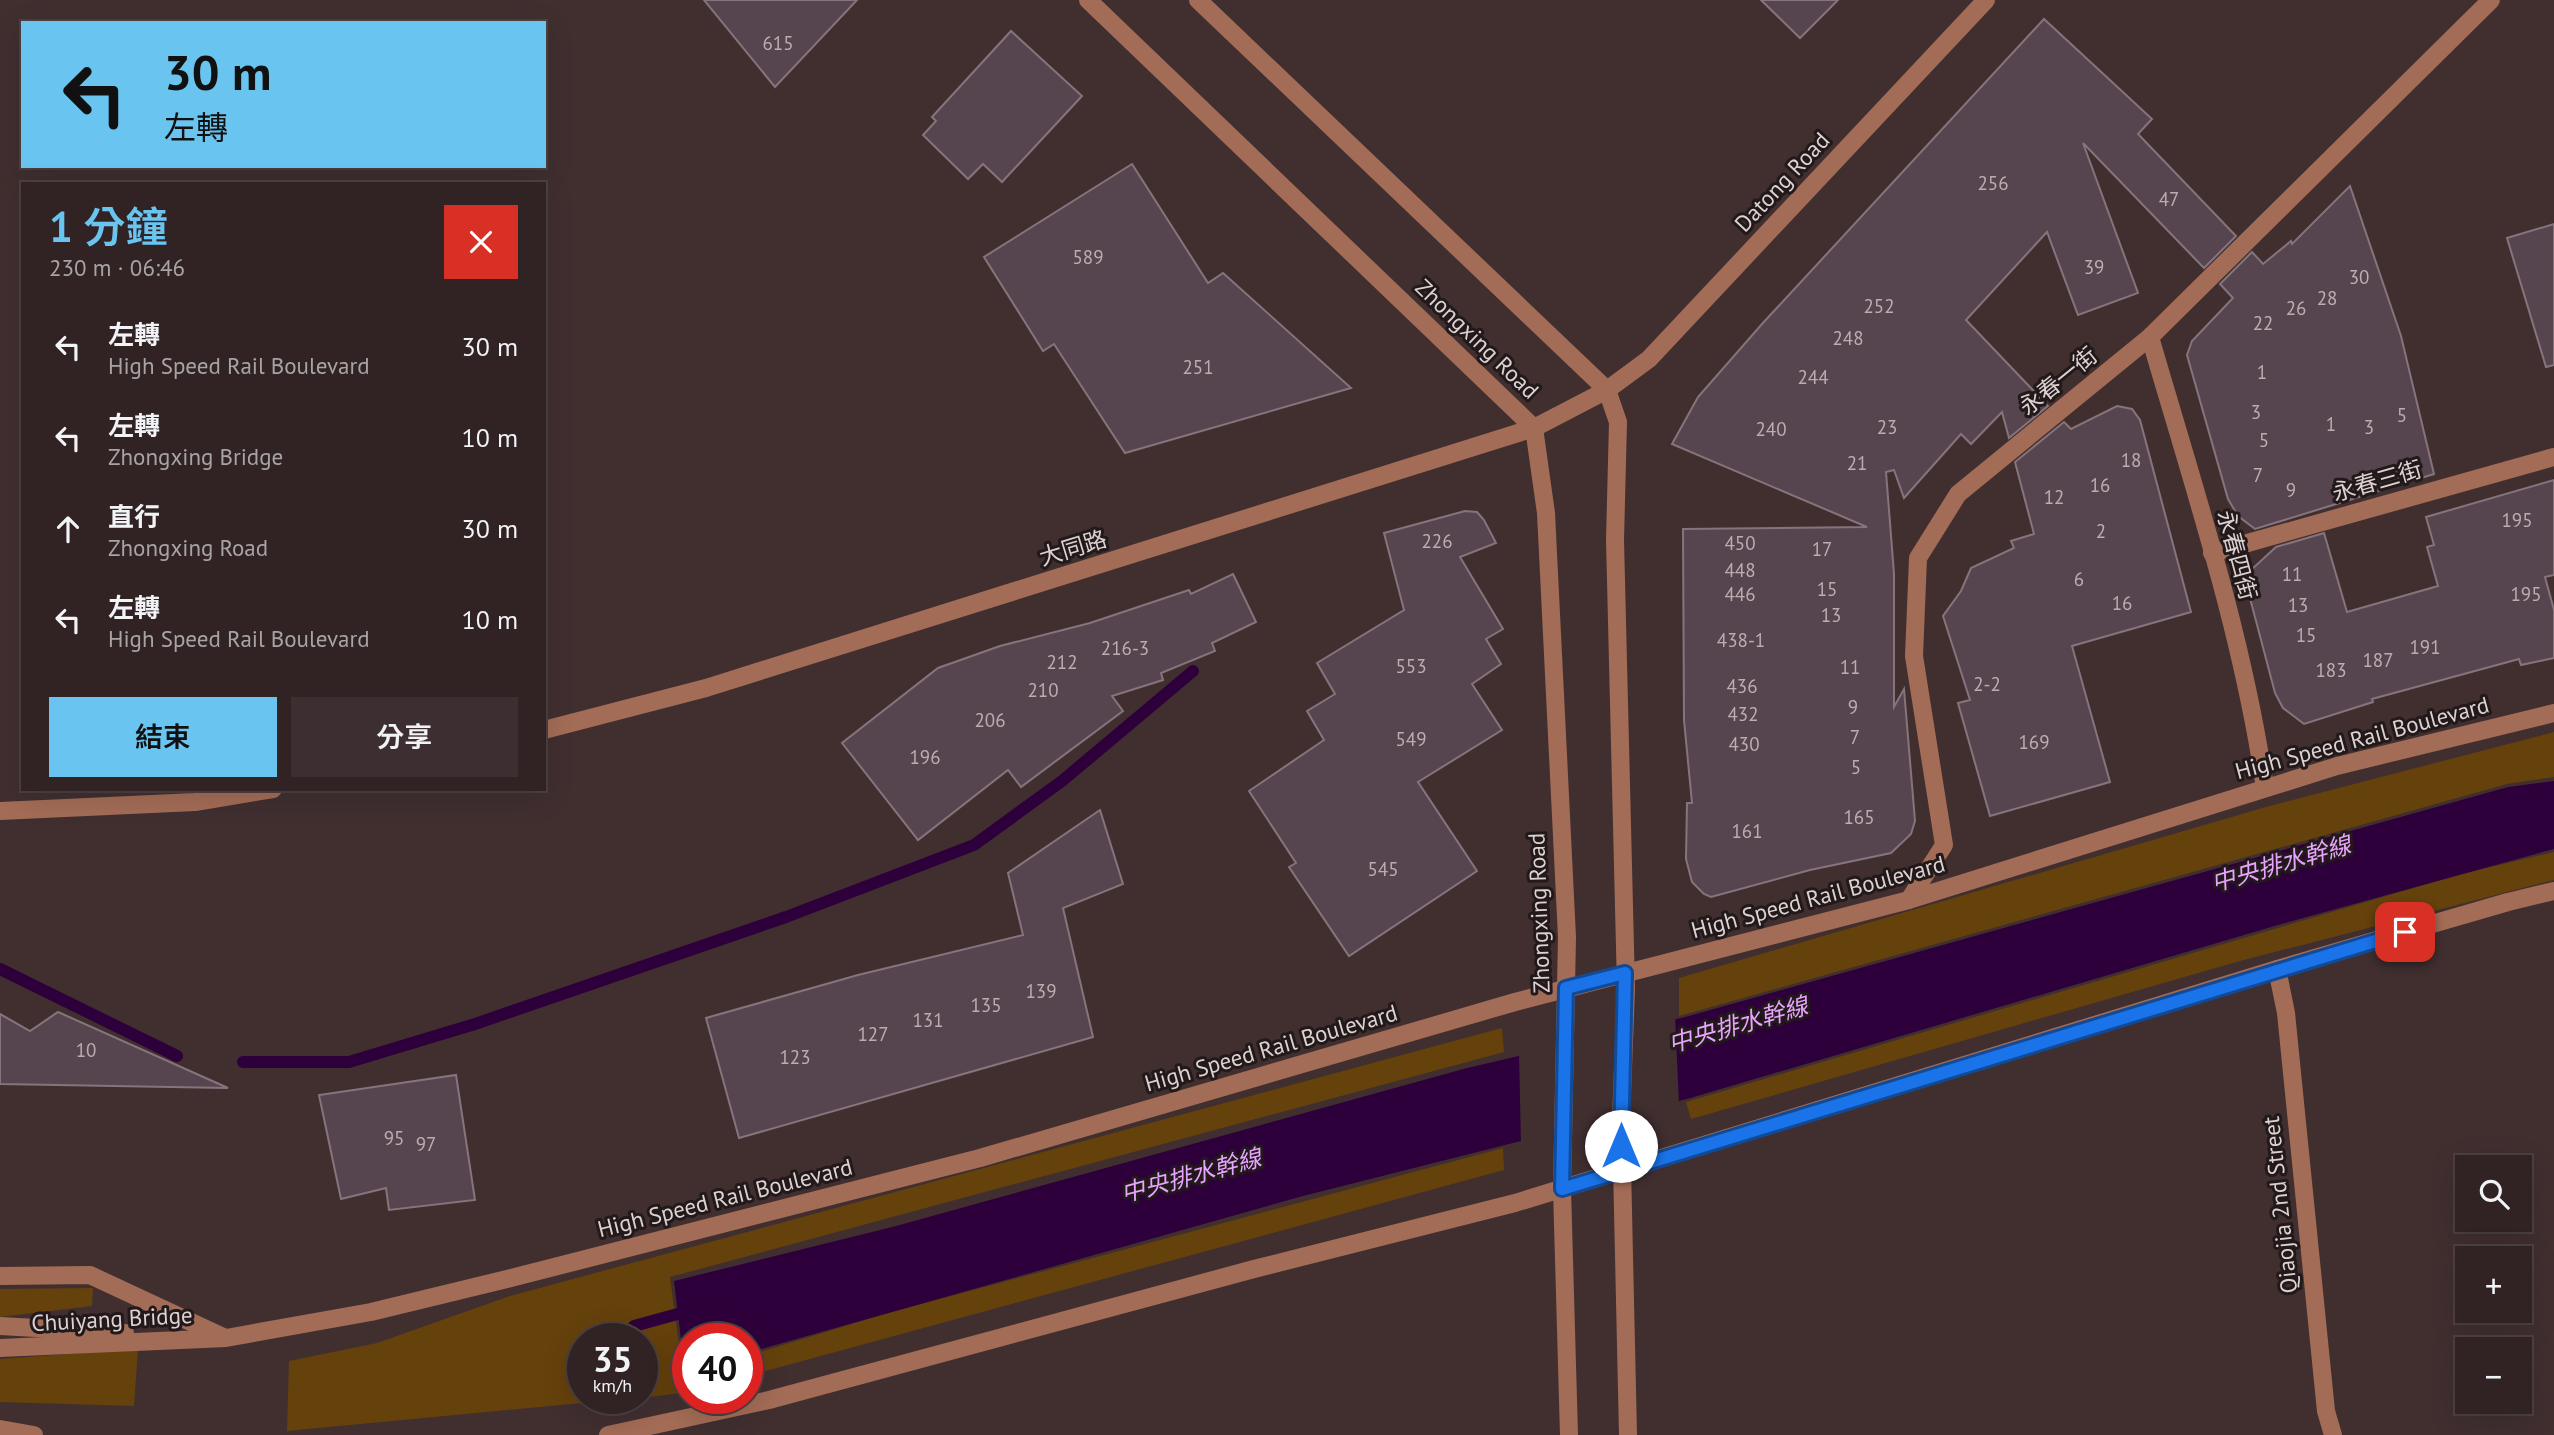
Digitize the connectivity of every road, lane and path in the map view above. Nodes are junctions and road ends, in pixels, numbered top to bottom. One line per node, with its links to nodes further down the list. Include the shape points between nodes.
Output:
1 (1088, 0): 7 (street, Zhongxing Road)
2 (1198, 0): 6 (street)
3 (1986, 0): 6 (street, Datong Road, via 1649,359)
4 (2491, 0): 5 (street, 永春一街)
5 (2150, 337): 9 (street, 永春四街); 16 (street, 永春一街, via 1958,494 1918,558 1914,656 1944,845)
6 (1607, 390): 7 (street, 大同路); 18 (street, via 1618,422 1615,540)
7 (1534, 428): 11 (street, 大同路, via 706,688); 19 (street, Zhongxing Road, via 1546,513)
8 (2554, 457): 9 (street, 永春三街)
9 (2212, 553): 12 (street, 永春四街, via 2259,745)
10 (2554, 713): 12 (street, High Speed Rail Boulevard)
11 (546, 729)
12 (2265, 788): 16 (street, High Speed Rail Boulevard)
13 (261, 791): 14 (street, via 195,802)
14 (0, 811)
15 (2554, 891): 17 (street)
16 (1909, 900): 18 (street, High Speed Rail Boulevard)
17 (2277, 969): 20 (street); 31 (street, Qiaojia 2nd Street, via 2286,1013 2326,1411)
18 (1626, 981): 19 (street, High Speed Rail Boulevard); 20 (street)
19 (1566, 988): 21 (street, Zhongxing Road); 24 (street, High Speed Rail Boulevard, via 981,1158 371,1312)
20 (1622, 1171): 21 (street); 30 (street)
21 (1562, 1189): 28 (street, via 769,1400); 29 (street)
22 (0, 1276): 24 (street, via 90,1275)
23 (2, 1326): 24 (street)
24 (226, 1338): 25 (street, Chuiyang Bridge)
25 (0, 1348)
26 (0, 1429): 27 (street)
27 (34, 1435)
28 (608, 1435)
29 (1569, 1435)
30 (1628, 1435)
31 (2333, 1435)

